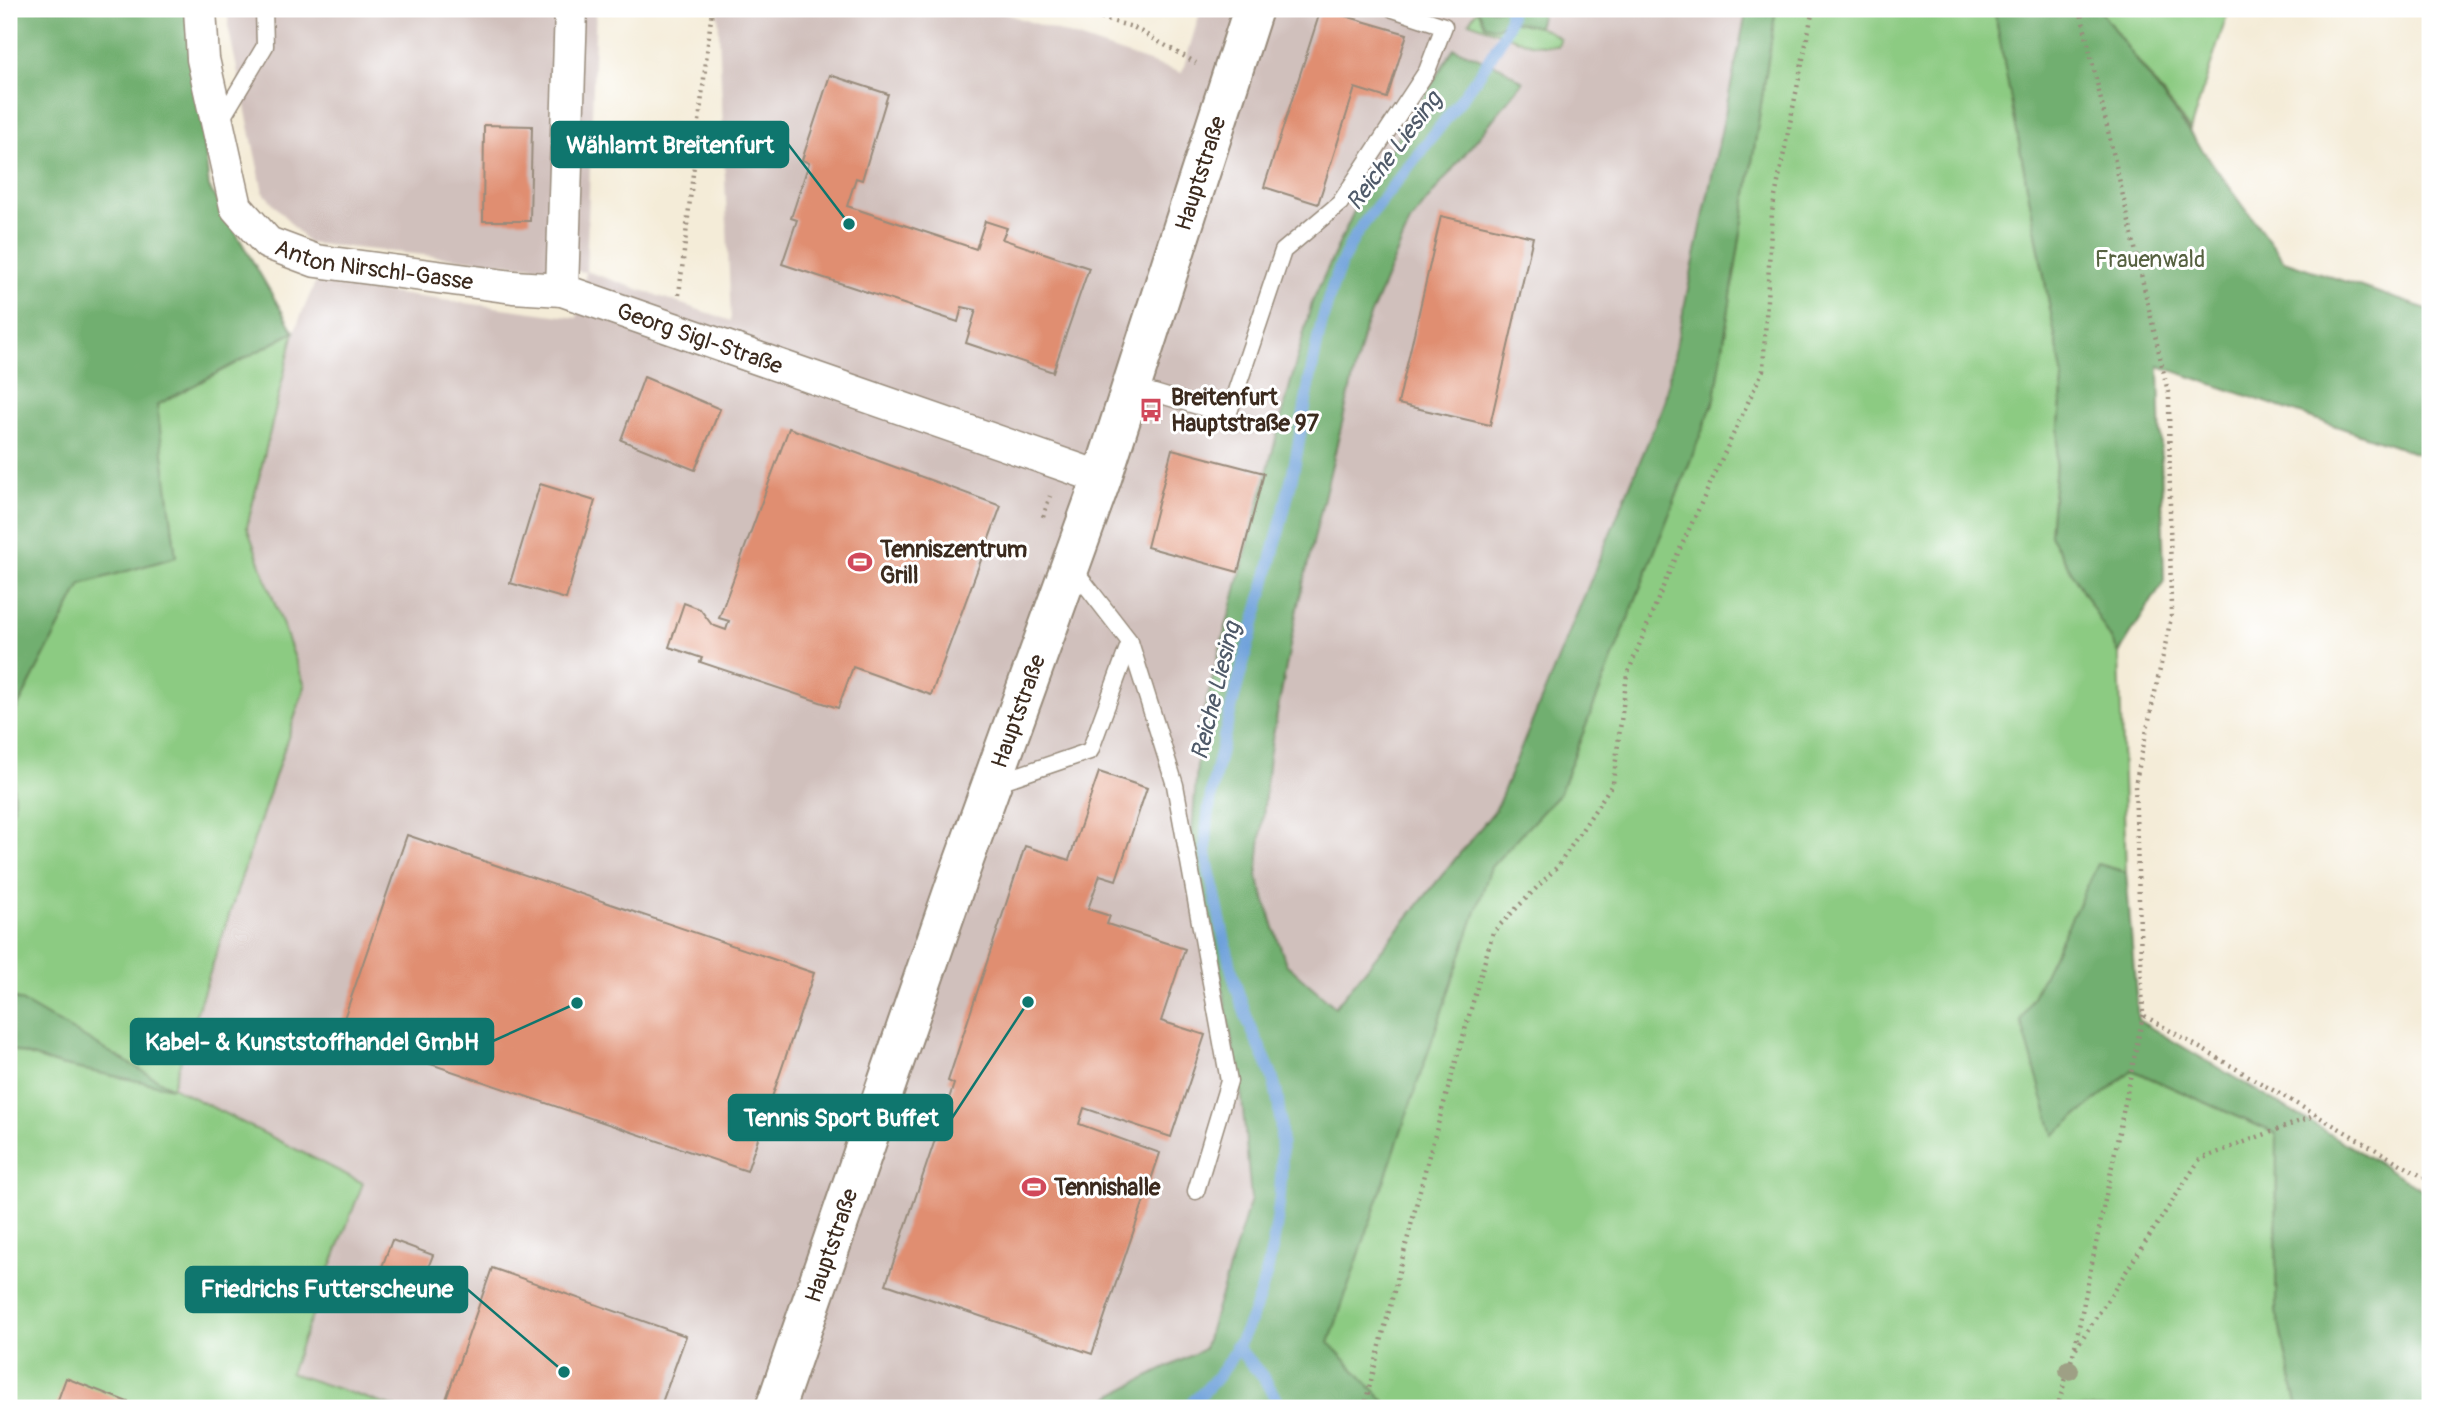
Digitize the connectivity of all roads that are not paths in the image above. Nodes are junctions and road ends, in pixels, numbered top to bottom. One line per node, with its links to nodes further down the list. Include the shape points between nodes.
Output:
1 (200, 9): 6 (street, Anton Nirschl-Gasse, via 203,58)
2 (264, 9): 6 (lane, via 265,46)
3 (571, 9): 7 (street)
4 (1253, 9): 8 (main road, Hauptstraße)
5 (1393, 9): 8 (lane, via 1444,26 1427,71 1340,203 1283,251 1228,415)
6 (219, 124): 7 (street, Anton Nirschl-Gasse, via 236,207 268,243 316,261 513,288)
7 (562, 290): 9 (street, Georg Sigl-Straße)
8 (1131, 386): 9 (main road, Hauptstraße)
9 (1102, 478): 10 (main road, Hauptstraße)
10 (1071, 565): 11 (lane); 12 (main road, Hauptstraße)
11 (1130, 642): 12 (lane, via 1090,751); 13 (lane, via 1175,785 1230,1081)
12 (991, 785): 14 (main road, Hauptstraße)
13 (1196, 1191)
14 (775, 1408)

